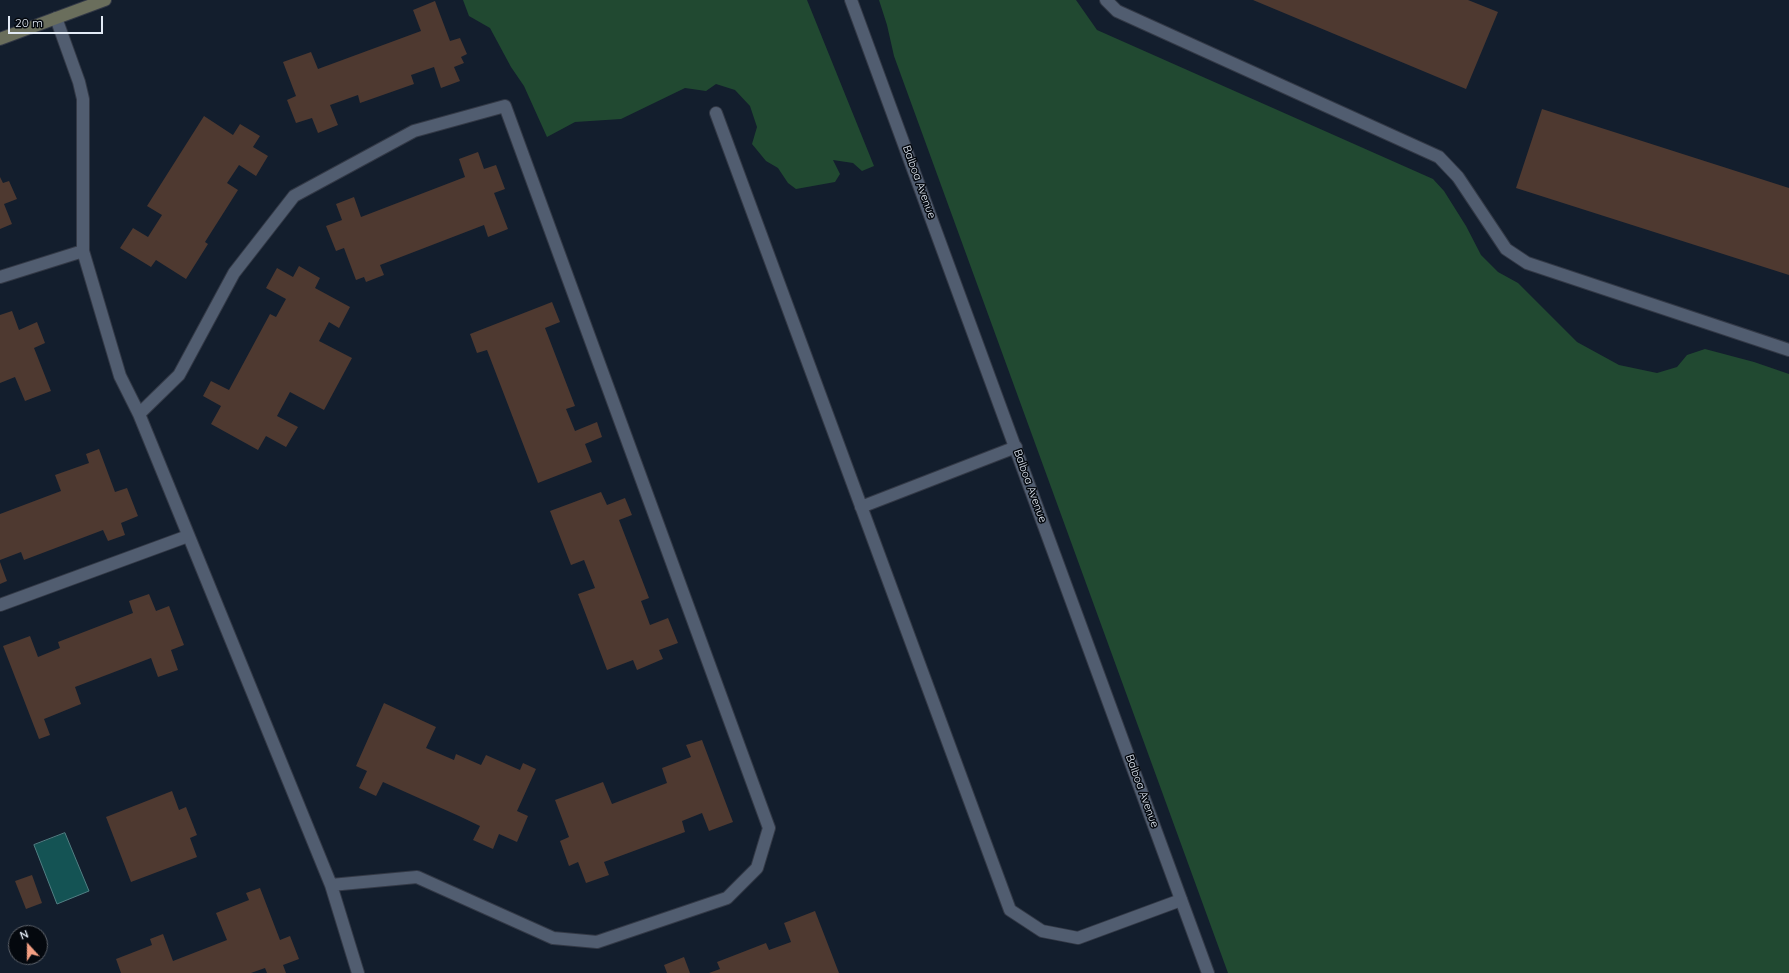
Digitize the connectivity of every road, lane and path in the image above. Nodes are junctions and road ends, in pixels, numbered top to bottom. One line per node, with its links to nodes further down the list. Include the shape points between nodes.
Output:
1 (105, 0): 4 (main road)
2 (851, 0): 11 (street, Balboa Avenue)
3 (1106, 0): 9 (street, via 1117,11 1439,157 1458,177 1506,249 1527,263)
4 (56, 18): 5 (main road); 7 (street, via 83,99)
5 (0, 38)
6 (716, 113): 12 (street)
7 (83, 251): 8 (street); 10 (street, via 120,376)
8 (0, 276)
9 (1789, 350)
10 (139, 414): 13 (street); 15 (street, via 179,375 234,273 294,196 414,131 505,106 769,828 757,868 727,898 597,942 553,938 416,877)
11 (1016, 447): 12 (street); 16 (street, Balboa Avenue)
12 (861, 506): 16 (street, via 1010,910 1042,931 1078,938)
13 (188, 536): 14 (street); 15 (street)
14 (0, 604)
15 (330, 885): 17 (street)
16 (1181, 900): 18 (street, Balboa Avenue)
17 (358, 973)
18 (1208, 973)

